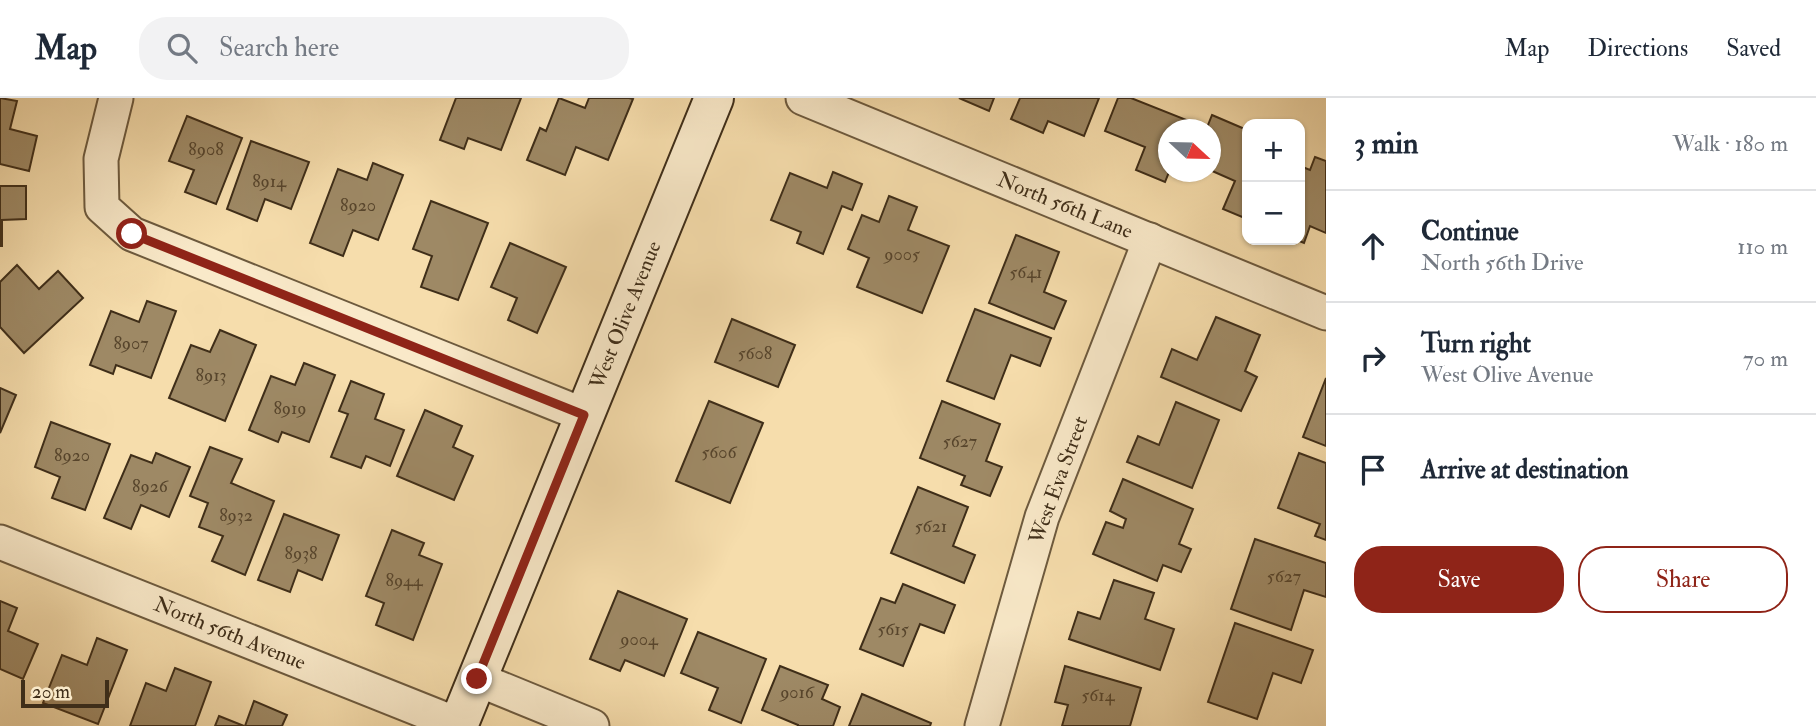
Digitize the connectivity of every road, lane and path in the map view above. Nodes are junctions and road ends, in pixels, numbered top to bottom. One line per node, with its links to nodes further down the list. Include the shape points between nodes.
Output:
1 (116, 98): 6 (street, via 101,159 102,206 132,234)
2 (714, 98): 6 (main road, West Olive Avenue)
3 (803, 98): 4 (street, North 56th Lane)
4 (1150, 240): 5 (street, North 56th Lane); 11 (street, West Eva Street, via 1042,517)
5 (1326, 313)
6 (584, 415): 8 (main road, West Olive Avenue)
7 (0, 542): 9 (street, North 56th Avenue)
8 (477, 679): 9 (main road, West Olive Avenue); 10 (street)
9 (459, 725)
10 (592, 726)
11 (982, 726)

